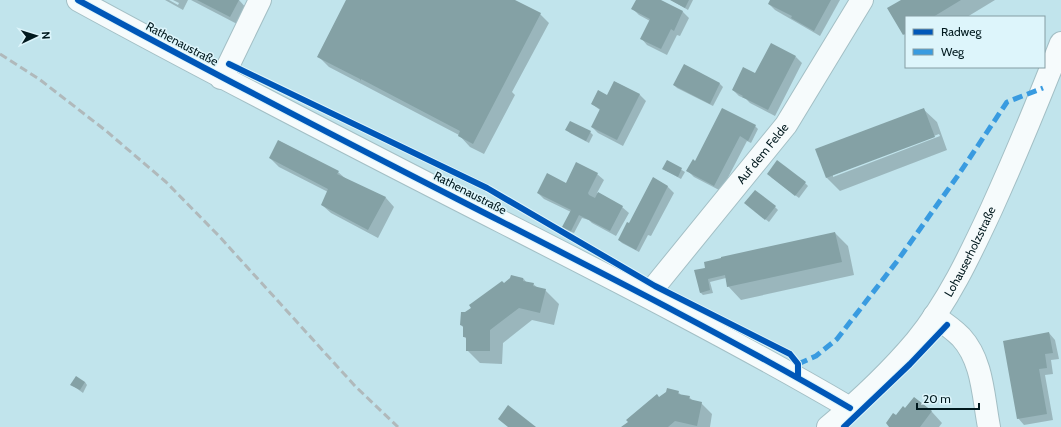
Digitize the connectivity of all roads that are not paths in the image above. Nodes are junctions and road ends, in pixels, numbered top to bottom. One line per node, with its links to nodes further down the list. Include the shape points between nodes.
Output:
1 (78, 0): 5 (street, Rathenaustraße)
2 (260, 0): 5 (street)
3 (862, 0): 6 (street, Auf dem Felde, via 786,124)
4 (1058, 56): 7 (street, Lohauserholzstraße, via 979,235)
5 (221, 78): 6 (street, Rathenaustraße)
6 (648, 296): 8 (street, Rathenaustraße)
7 (934, 316): 8 (street, Lohauserholzstraße, via 898,361); 10 (street, via 961,337 974,355)
8 (850, 408): 9 (street, Lohauserholzstraße)
9 (828, 427)
10 (989, 427)

